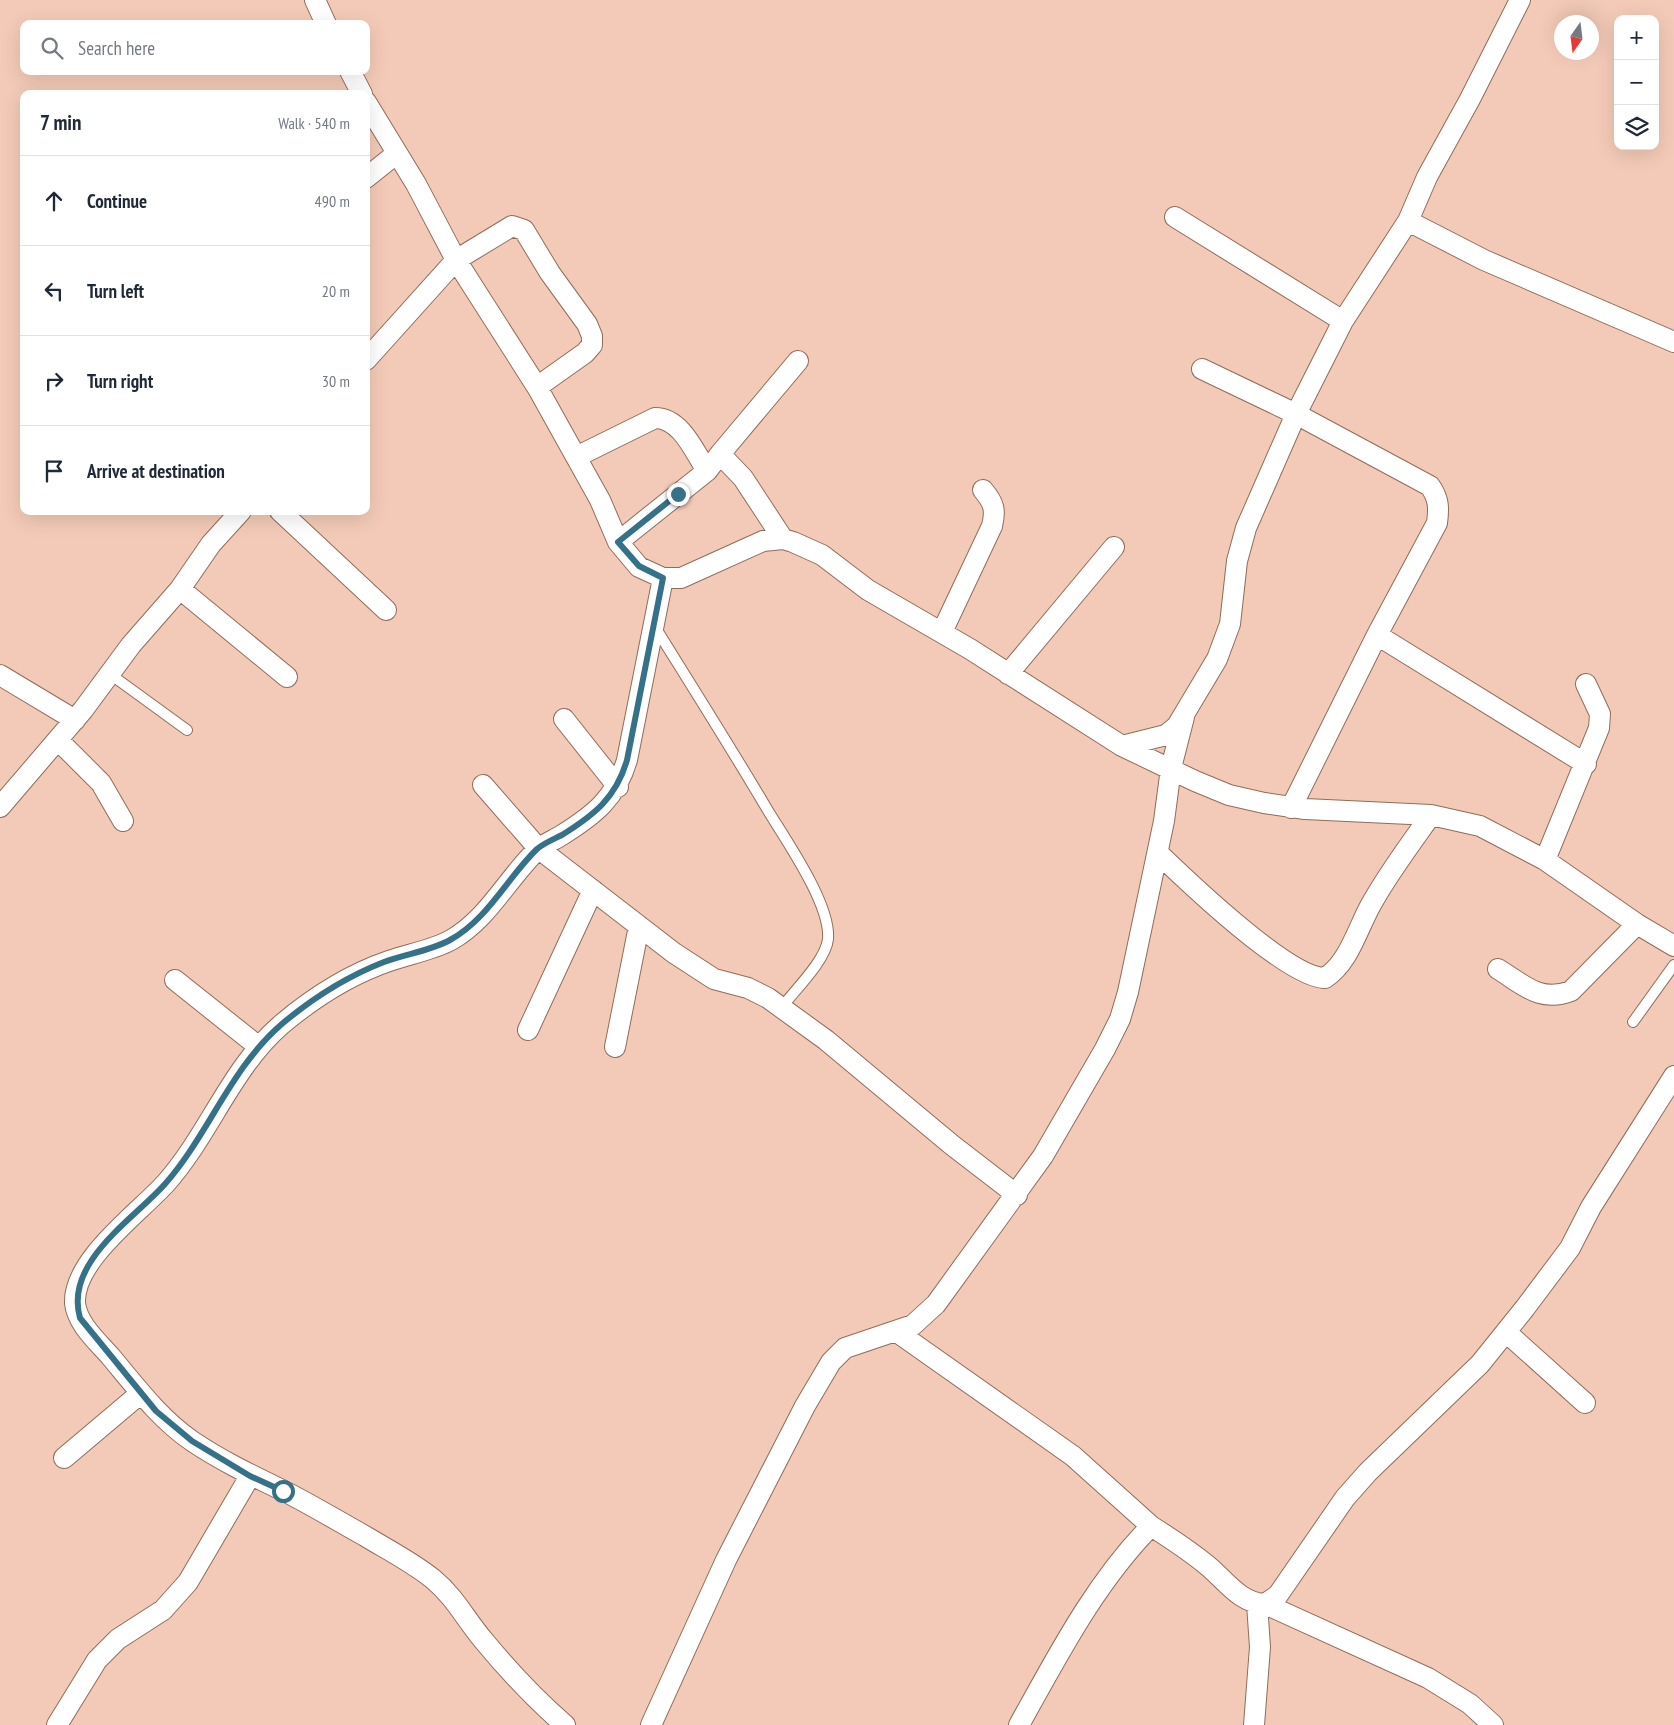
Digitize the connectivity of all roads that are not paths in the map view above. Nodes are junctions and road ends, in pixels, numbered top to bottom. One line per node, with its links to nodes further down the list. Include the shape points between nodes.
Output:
1 (315, 0): 3 (street)
2 (1520, 0): 10 (street, via 1426,177)
3 (324, 20)
4 (352, 75): 5 (street)
5 (360, 90)
6 (370, 109): 7 (street)
7 (396, 154): 8 (street); 11 (street, via 416,184)
8 (370, 175)
9 (1175, 217): 12 (street)
10 (1408, 221): 12 (street); 13 (street, via 1484,260)
11 (456, 260): 14 (street); 17 (street); 17 (street, via 505,229 518,227 524,230 587,324 592,345)
12 (1343, 321): 18 (street)
13 (1674, 342)
14 (370, 356)
15 (798, 362): 19 (street)
16 (1202, 369): 18 (street)
17 (537, 387): 20 (street)
18 (1296, 414): 33 (street, via 1423,483 1436,494 1439,506 1437,523); 39 (street, via 1246,528 1237,560 1232,610 1225,638 1217,659)
19 (720, 454): 21 (street); 25 (street, via 743,478)
20 (576, 457): 21 (street, via 655,418 664,418 679,429); 26 (street)
21 (707, 470): 26 (street)
22 (983, 490): 32 (street, via 994,506 992,526)
23 (237, 515): 29 (street, via 211,544)
24 (284, 515): 30 (street)
25 (783, 539): 28 (street, via 763,541 681,578); 32 (street, via 822,555 868,590)
26 (618, 542): 28 (street, via 639,566)
27 (1114, 547): 35 (street)
28 (663, 578): 31 (street)
29 (180, 589): 34 (street); 37 (street)
30 (386, 610)
31 (654, 627): 48 (street, via 627,760); 63 (lane, via 810,882 824,916 828,938 824,953)
32 (942, 632): 35 (street)
33 (1377, 635): 45 (street); 50 (street)
34 (110, 674): 41 (street); 42 (lane)
35 (1008, 674): 44 (street)
36 (0, 675): 41 (street)
37 (287, 677)
38 (1586, 684): 45 (street, via 1600,714 1599,728)
39 (1184, 716): 44 (street, via 1166,735); 46 (street)
40 (564, 719): 48 (street)
41 (75, 720): 43 (street)
42 (187, 730)
43 (58, 740): 49 (street); 52 (street, via 101,783)
44 (1122, 746): 46 (street)
45 (1586, 764): 55 (street)
46 (1171, 768): 50 (street, via 1229,795); 54 (street)
47 (483, 785): 53 (street)
48 (618, 786): 53 (street, via 590,816)
49 (0, 807)
50 (1291, 808): 51 (street)
51 (1431, 815): 54 (street, via 1371,903 1344,957 1332,974 1325,978 1305,974 1259,941 1207,900); 55 (street, via 1480,826)
52 (123, 821)
53 (538, 848): 56 (street); 66 (street, via 469,927 449,941 384,962 331,990 282,1024)
54 (1158, 853): 70 (street, via 1120,1019 1044,1156)
55 (1545, 860): 57 (street)
56 (592, 890): 58 (street); 65 (street)
57 (1637, 924): 59 (street); 61 (street, via 1572,991 1559,996 1538,994)
58 (639, 926): 63 (street, via 714,979 748,988); 67 (street)
59 (1674, 946)
60 (1674, 965): 64 (lane)
61 (1498, 969)
62 (175, 980): 66 (street)
63 (781, 1008): 70 (street, via 826,1040)
64 (1633, 1022)
65 (528, 1030)
66 (259, 1047): 73 (street, via 220,1101 182,1163 88,1265 80,1279 76,1303 80,1318)
67 (615, 1047)
68 (1674, 1076): 69 (street)
69 (1669, 1099): 72 (street, via 1591,1207 1570,1248)
70 (1017, 1195): 71 (street, via 936,1304 913,1326)
71 (897, 1332): 77 (street, via 1073,1456); 81 (street, via 845,1348 831,1362 804,1406 738,1535)
72 (1506, 1332): 74 (street); 78 (street, via 1480,1364 1368,1472 1345,1498 1278,1596)
73 (141, 1394): 75 (street); 76 (street, via 192,1441)
74 (1585, 1403)
75 (64, 1458)
76 (250, 1476): 79 (street, via 188,1582 163,1610 118,1639 97,1660); 80 (street, via 339,1521 431,1577 451,1595 487,1645)
77 (1151, 1526): 78 (street, via 1208,1566 1231,1589); 82 (street, via 1132,1544 1087,1606)
78 (1261, 1604): 83 (street); 84 (street, via 1428,1678 1470,1704)
79 (57, 1725)
80 (565, 1725)
81 (651, 1725)
82 (1019, 1725)
83 (1254, 1725)
84 (1492, 1725)

